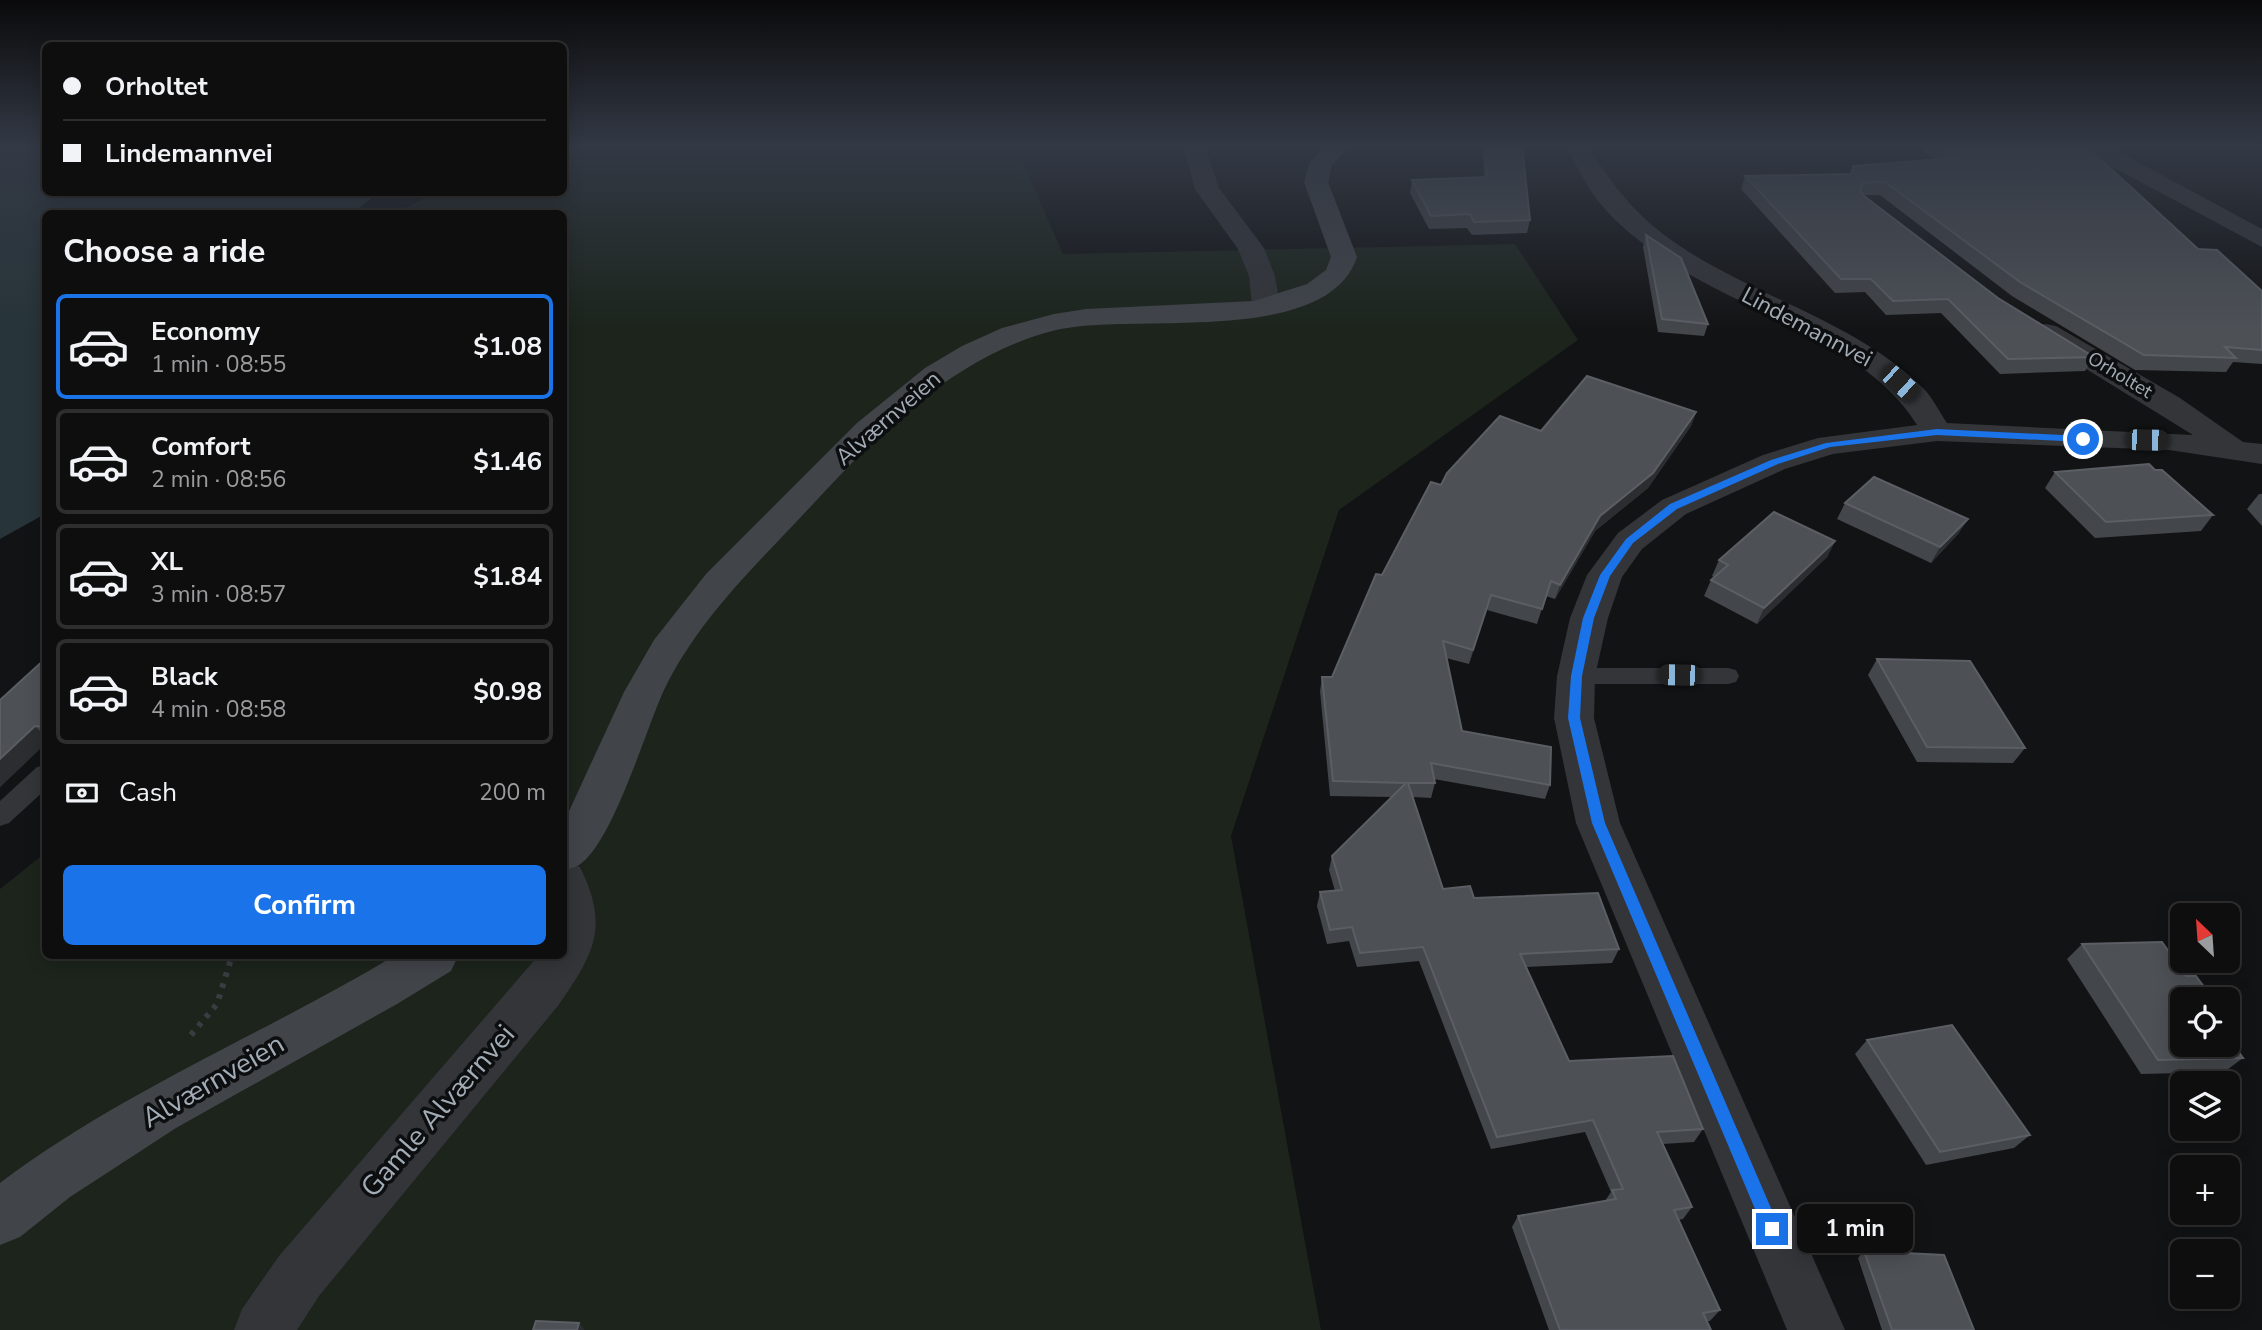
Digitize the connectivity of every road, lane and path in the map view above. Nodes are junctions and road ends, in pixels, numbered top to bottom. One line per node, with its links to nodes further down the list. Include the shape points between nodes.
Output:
1 (1220, 207): 6 (street, via 1251,248 1262,276)
2 (1324, 207): 6 (main road, Alværnveien, via 1343,241 1343,261 1335,277 1319,289)
3 (1618, 207): 8 (street, Lindemannvei, via 1689,264 1885,370 1914,396)
4 (2203, 207): 5 (street)
5 (2262, 239)
6 (1266, 306): 14 (main road, Alværnveien, via 1053,322 996,340 913,391 851,446 690,617 666,650 584,828)
7 (2021, 317): 9 (street, Orholtet)
8 (1937, 432): 9 (street, Orholtet, via 2169,441); 10 (street, via 1829,445 1774,462 1674,507 1630,541 1605,575 1588,618)
9 (2248, 452)
10 (1576, 676): 11 (lane); 21 (street, via 1574,718 1598,823)
11 (1728, 676)
12 (42, 778): 13 (lane)
13 (0, 816)
14 (567, 848)
15 (567, 885): 16 (street, Gamle Alværnvei, via 576,916)
16 (567, 953)
17 (429, 959): 19 (main road, Alværnveien, via 102,1145 37,1186)
18 (564, 959): 20 (street, Gamle Alværnvei, via 299,1276)
19 (0, 1217)
20 (263, 1330)
21 (1816, 1330)

